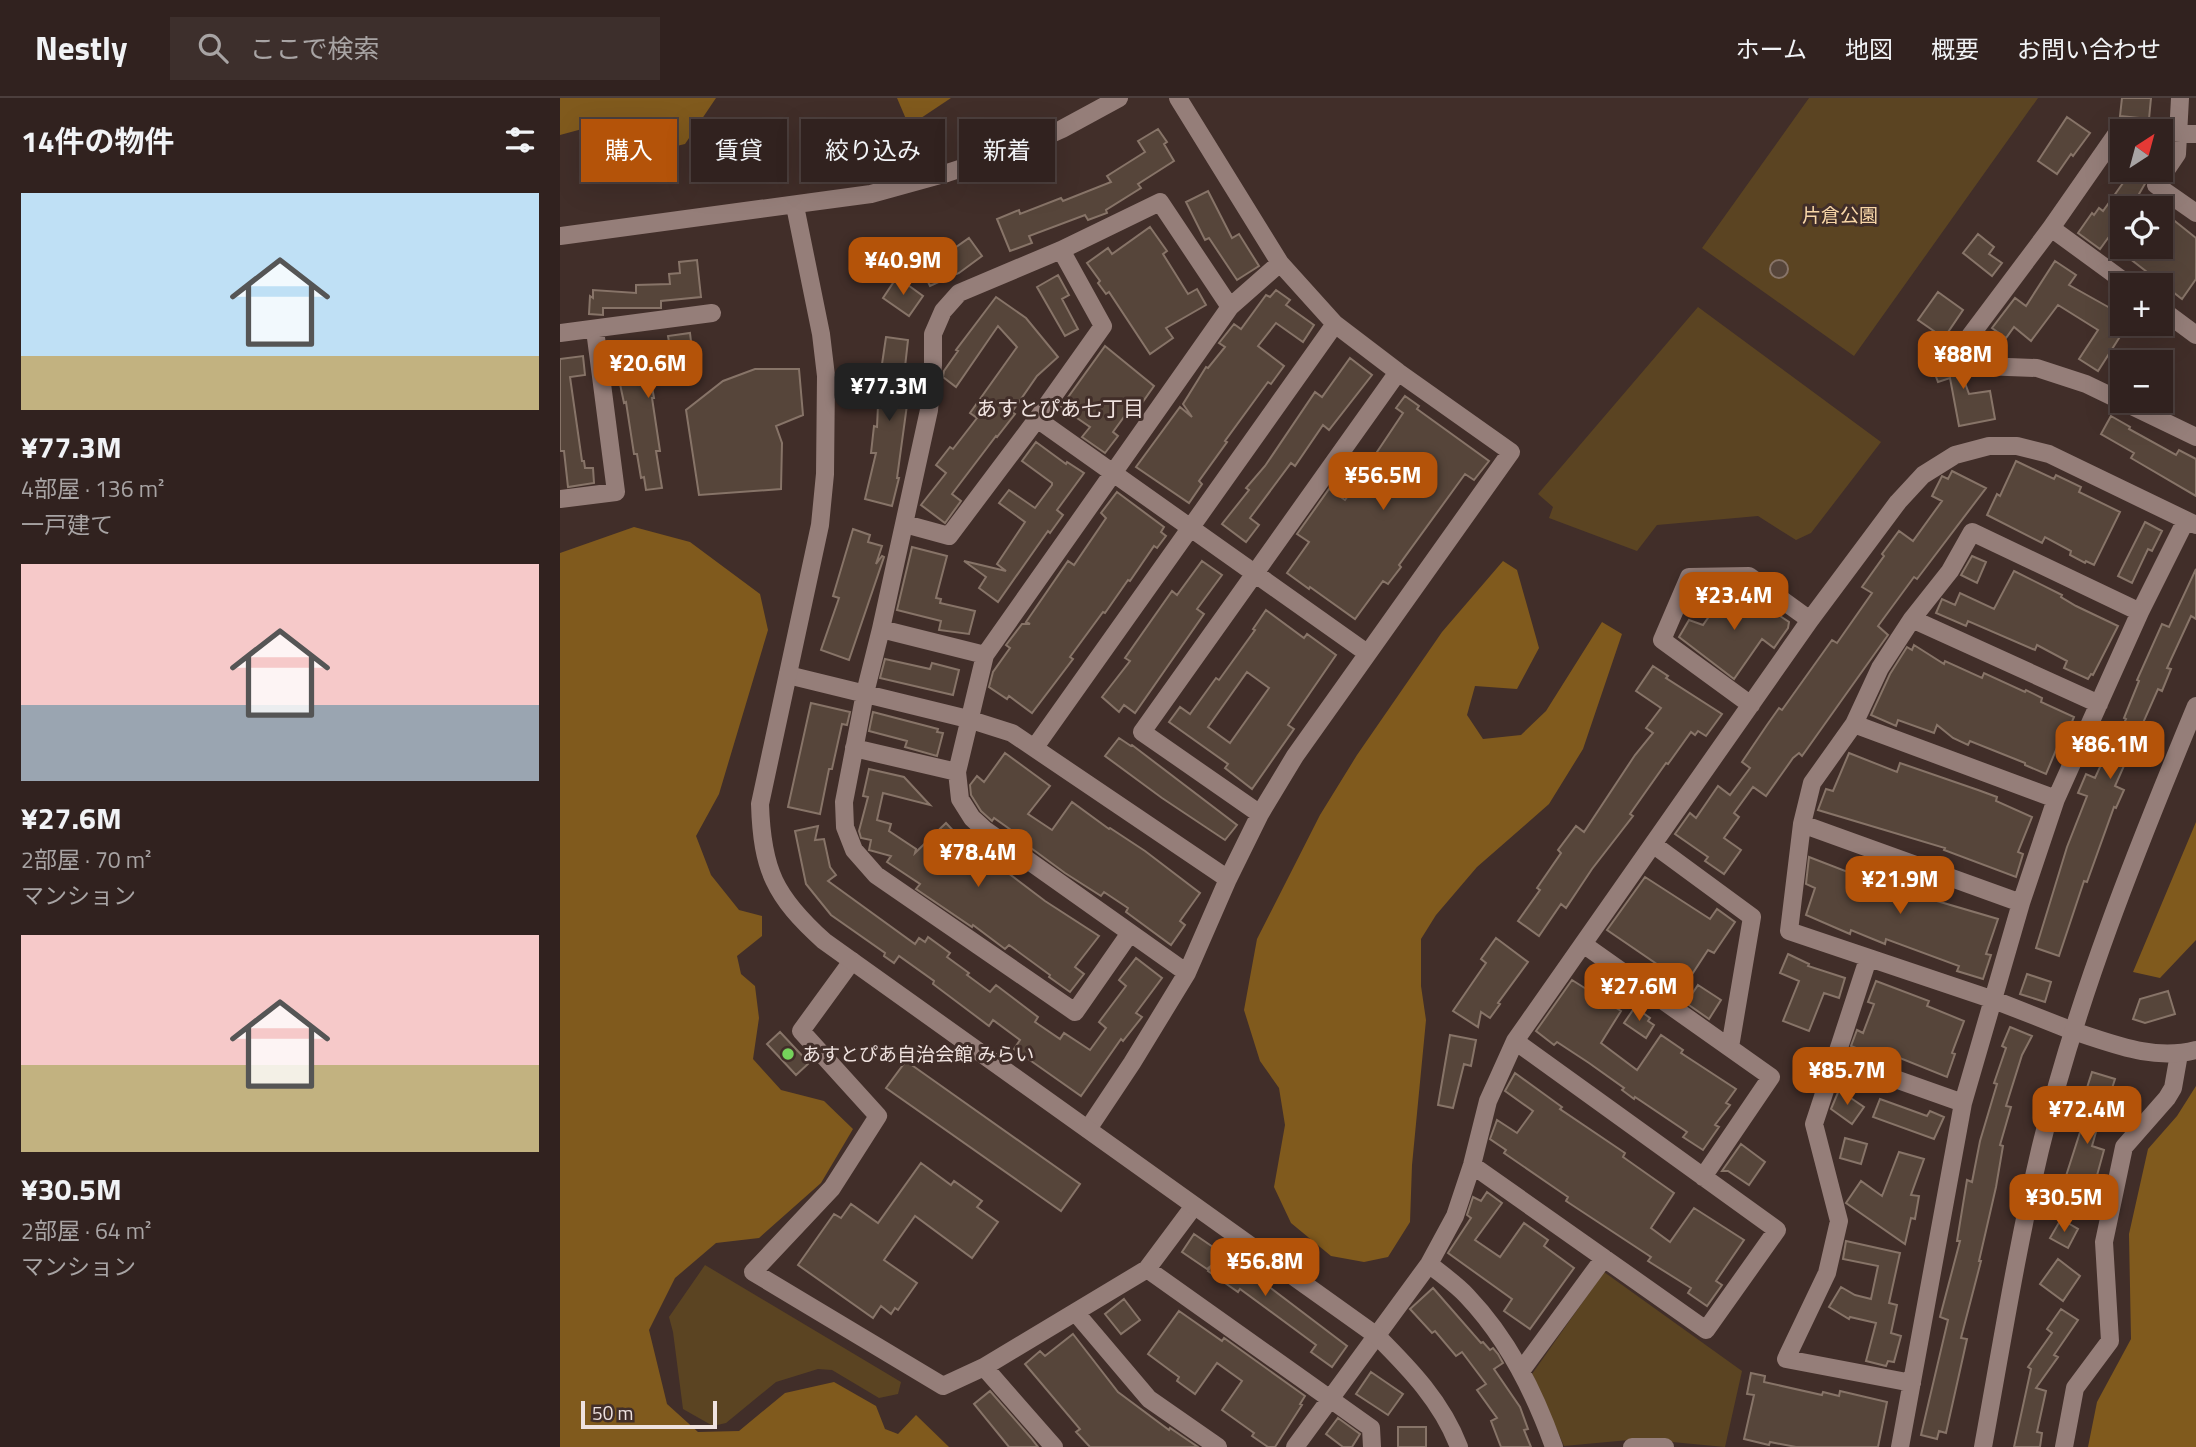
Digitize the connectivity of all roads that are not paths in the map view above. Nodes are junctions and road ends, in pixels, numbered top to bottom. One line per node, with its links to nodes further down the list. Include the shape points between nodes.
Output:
1 (1119, 98): 6 (street, via 1011,152 871,194)
2 (1178, 98): 11 (street)
3 (2180, 98): 4 (street)
4 (2177, 132): 5 (street); 7 (street, via 2177,154 2156,185); 8 (street, via 2120,129)
5 (2196, 134)
6 (796, 205): 9 (street); 35 (street, via 821,334 827,428 820,525)
7 (2196, 213)
8 (2051, 228): 12 (street); 22 (street, via 1970,336 1982,366 2037,368 2086,384)
9 (560, 236)
10 (1061, 250): 13 (street, via 1160,202); 21 (street, via 1102,326); 26 (street, via 959,293 943,311 933,334 929,410)
11 (1280, 263): 13 (street); 16 (street)
12 (2113, 273)
13 (1230, 307): 23 (street)
14 (712, 313): 17 (street)
15 (2173, 318): 19 (street)
16 (1335, 324): 20 (street); 27 (street)
17 (594, 330): 18 (street); 24 (street, via 616,492)
18 (560, 333)
19 (2196, 335)
20 (1398, 372): 28 (street); 33 (street, via 1511,452)
21 (1037, 419): 23 (street); 26 (street, via 949,536)
22 (2196, 437)
23 (1113, 472): 27 (street); 34 (street)
24 (560, 499)
25 (2191, 523): 29 (street); 31 (street, via 2049,454 2017,446 1989,446 1955,456 1923,475)
26 (905, 524): 32 (street)
27 (1190, 526): 28 (street); 42 (street)
28 (1254, 572): 33 (street); 46 (street, via 1142,732)
29 (2140, 612): 30 (street, via 1972,532 1951,571); 37 (street)
30 (1912, 618): 37 (street); 41 (street, via 1880,668)
31 (1811, 621): 38 (street); 38 (street, via 1749,576 1689,577 1662,640)
32 (881, 629): 34 (street); 36 (street)
33 (1367, 653): 46 (street)
34 (985, 655): 40 (street)
35 (788, 675): 36 (street); 54 (street, via 760,804 761,835 781,896 807,926)
36 (865, 693): 40 (street); 43 (street)
37 (2099, 704): 45 (street)
38 (1751, 705): 48 (street)
39 (2196, 706): 57 (street, via 2122,887)
40 (968, 719): 42 (street, via 1012,733); 44 (street)
41 (1854, 724): 45 (street); 47 (street, via 1812,783)
42 (1035, 747): 49 (street)
43 (854, 748): 44 (street); 51 (street, via 844,802 845,827 854,850 876,875 1075,1012)
44 (957, 772): 51 (street, via 960,799 972,818)
45 (2056, 799): 50 (street)
46 (1260, 814): 49 (street)
47 (1802, 824): 50 (street); 53 (street, via 1789,931)
48 (1654, 845): 52 (street); 59 (street, via 1752,917)
49 (1228, 879): 55 (street)
50 (2021, 902): 56 (street)
51 (1130, 933): 55 (street)
52 (1583, 944): 58 (street); 59 (street)
53 (1868, 959): 56 (street); 61 (street)
54 (852, 961): 63 (street); 72 (street, via 801,1031 878,1116 832,1188 753,1272 943,1386)
55 (1188, 972): 63 (street)
56 (1994, 1000): 57 (street); 62 (street)
57 (2073, 1031): 60 (street, via 2148,1054); 85 (street, via 2040,1150)
58 (1514, 1041): 64 (street, via 1488,1101); 65 (street)
59 (1730, 1047): 65 (street, via 1772,1077)
60 (2187, 1052): 86 (street, via 2173,1088 2124,1147 2104,1242 2110,1341 2075,1388)
61 (1836, 1058): 62 (street); 74 (street, via 1814,1124 1839,1222 1827,1273 1786,1359)
62 (1963, 1103): 74 (street)
63 (1088, 1129): 66 (street)
64 (1472, 1165): 67 (street); 68 (street, via 1455,1216)
65 (1703, 1177): 67 (street, via 1777,1230 1706,1331)
66 (1194, 1206): 69 (street); 71 (street)
67 (1604, 1258): 73 (street)
68 (1429, 1264): 71 (street); 73 (street, via 1465,1294 1499,1333)
69 (1147, 1269): 70 (street); 75 (street)
70 (1076, 1313): 72 (street); 77 (street, via 1149,1399)
71 (1377, 1336): 75 (street); 80 (street, via 1417,1376)
72 (984, 1367): 76 (street)
73 (1521, 1371): 81 (street)
74 (1912, 1383): 84 (street)
75 (1332, 1399): 78 (street); 79 (street, via 1371,1427)
76 (1054, 1447)
77 (1218, 1447)
78 (1295, 1447)
79 (1372, 1447)
80 (1459, 1447)
81 (1554, 1447)
82 (1632, 1447): 83 (street)
83 (1665, 1447)
84 (1900, 1447)
85 (1983, 1447)
86 (2064, 1447)

